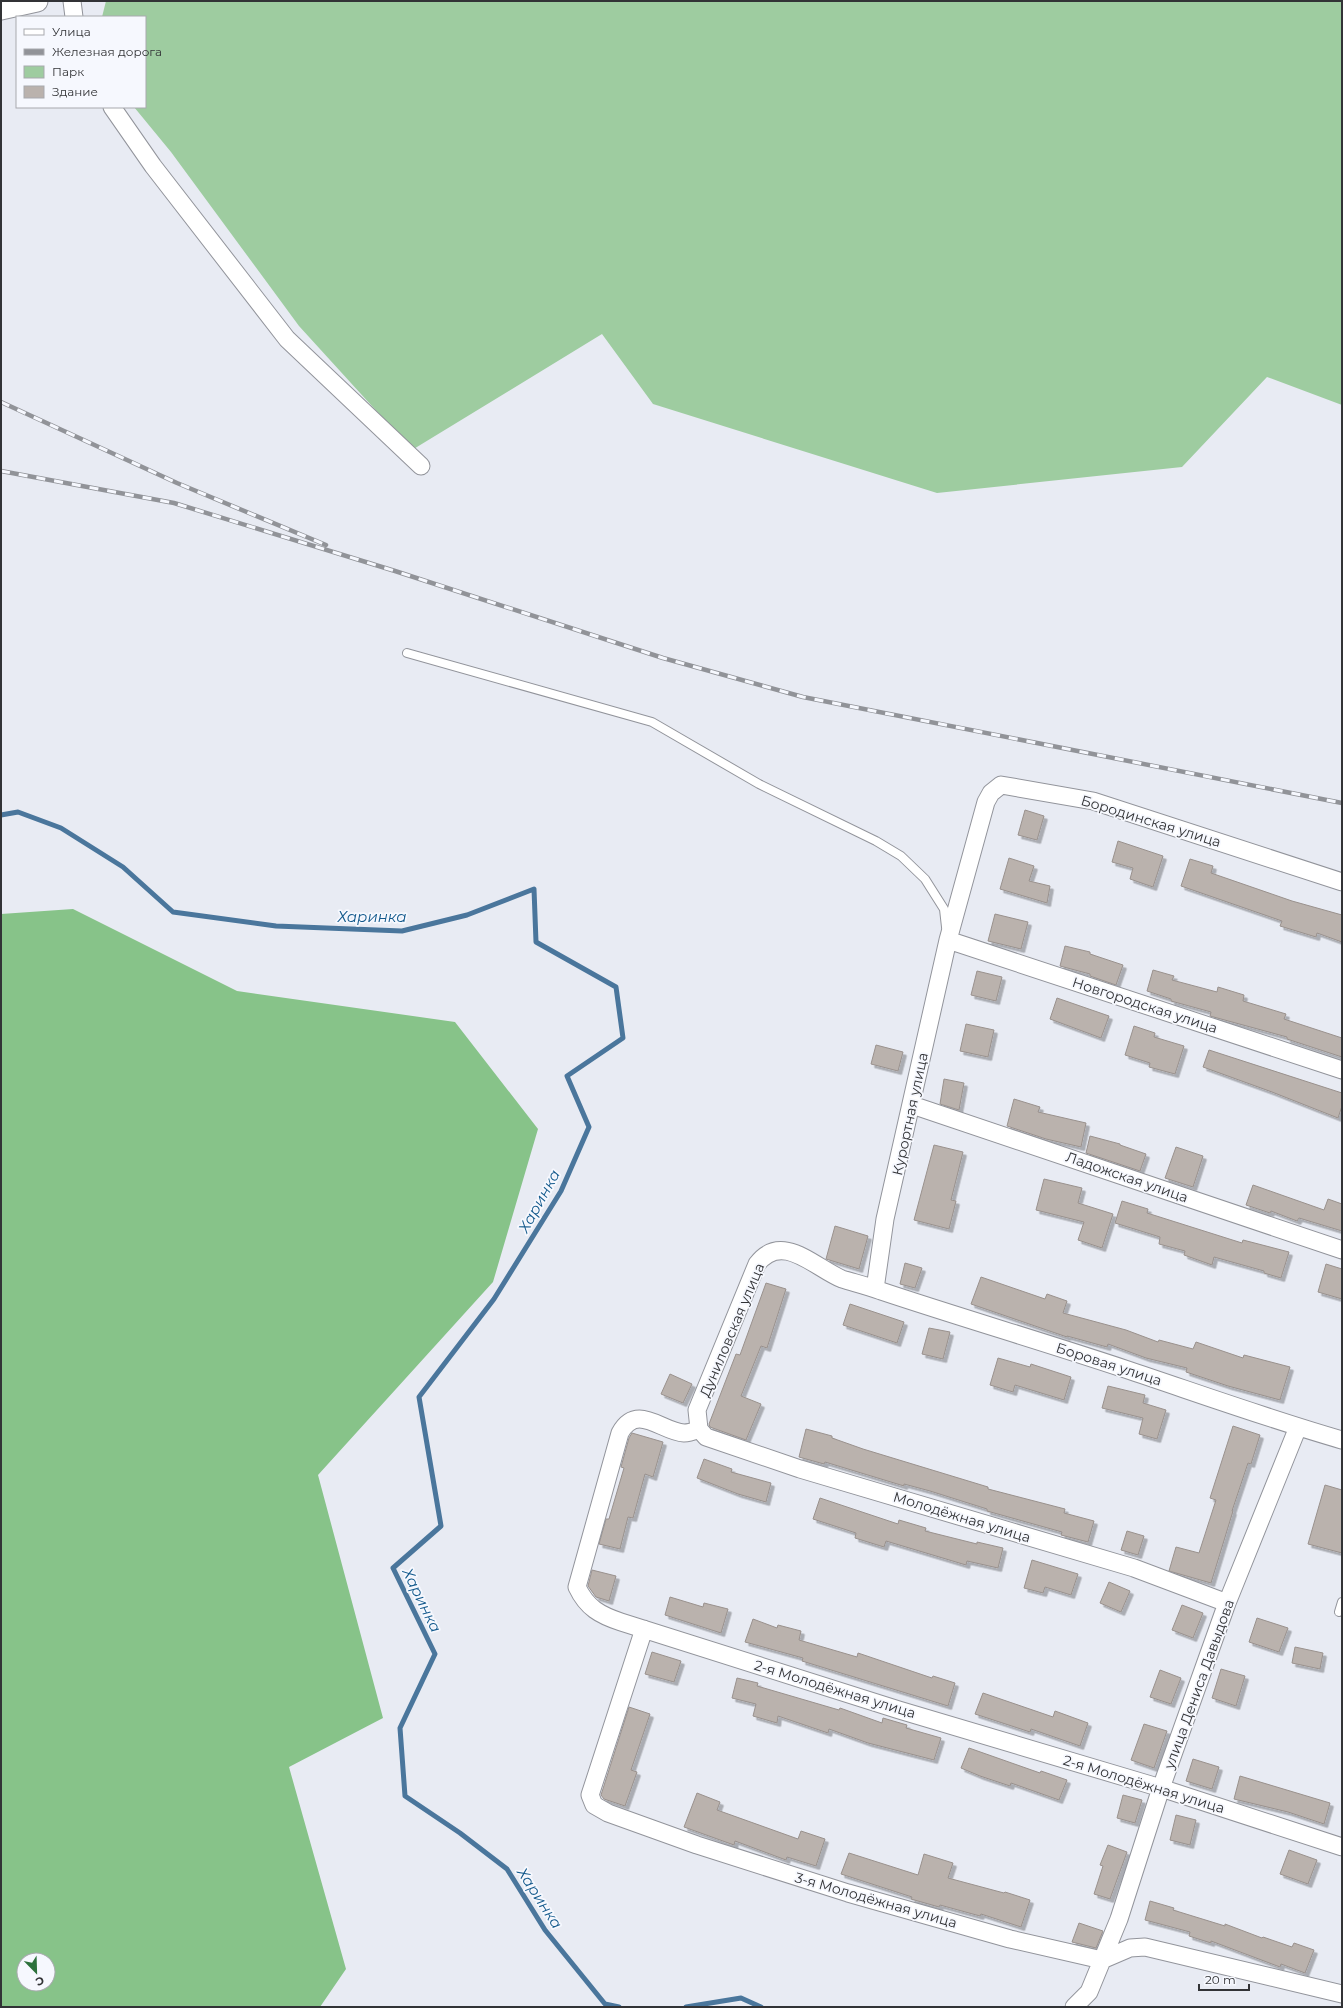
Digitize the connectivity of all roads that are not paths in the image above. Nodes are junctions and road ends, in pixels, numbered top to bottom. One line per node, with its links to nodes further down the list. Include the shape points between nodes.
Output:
1 (37, 1): 3 (street)
2 (72, 1): 4 (street)
3 (1, 9)
4 (74, 16)
5 (113, 108): 6 (street, via 153,166 287,339)
6 (421, 466)
7 (407, 653): 9 (lane, via 652,722 759,784 902,856 925,879 944,909)
8 (1342, 882): 9 (street, Бородинская улица, via 1093,802 1001,785 990,793 986,802)
9 (948, 940): 10 (street, Новгородская улица); 11 (street, Курортная улица)
10 (1342, 1070)
11 (912, 1105): 12 (street, Ладожская улица); 13 (street, Курортная улица, via 886,1219)
12 (1342, 1250)
13 (875, 1289): 14 (street, Боровая улица); 15 (street, Дуниловская улица, via 841,1278 796,1254 783,1250 764,1256 757,1264 697,1410)
14 (1298, 1427): 16 (street, Боровая улица); 18 (street, улица Дениса Давыдова)
15 (699, 1429): 18 (street, Молодёжная улица, via 706,1437 800,1469 1134,1568); 20 (street, 2-я Молодёжная улица, via 686,1433 678,1432 653,1421 640,1419 623,1427 579,1574 576,1587 582,1599 592,1608 605,1616)
16 (1342, 1440)
17 (1342, 1602): 19 (lane)
18 (1227, 1603): 21 (street, улица Дениса Давыдова)
19 (1339, 1612)
20 (644, 1629): 21 (street, 2-я Молодёжная улица, via 899,1710); 23 (street, 3-я Молодёжная улица, via 590,1795 594,1805 697,1845 848,1893 1010,1939)
21 (1161, 1788): 22 (street, 2-я Молодёжная улица); 23 (street, улица Дениса Давыдова, via 1119,1919)
22 (1342, 1847)
23 (1102, 1960): 24 (street, via 1130,1948 1145,1947); 25 (street, улица Дениса Давыдова, via 1089,1992)
24 (1342, 1994)
25 (1074, 2007)

